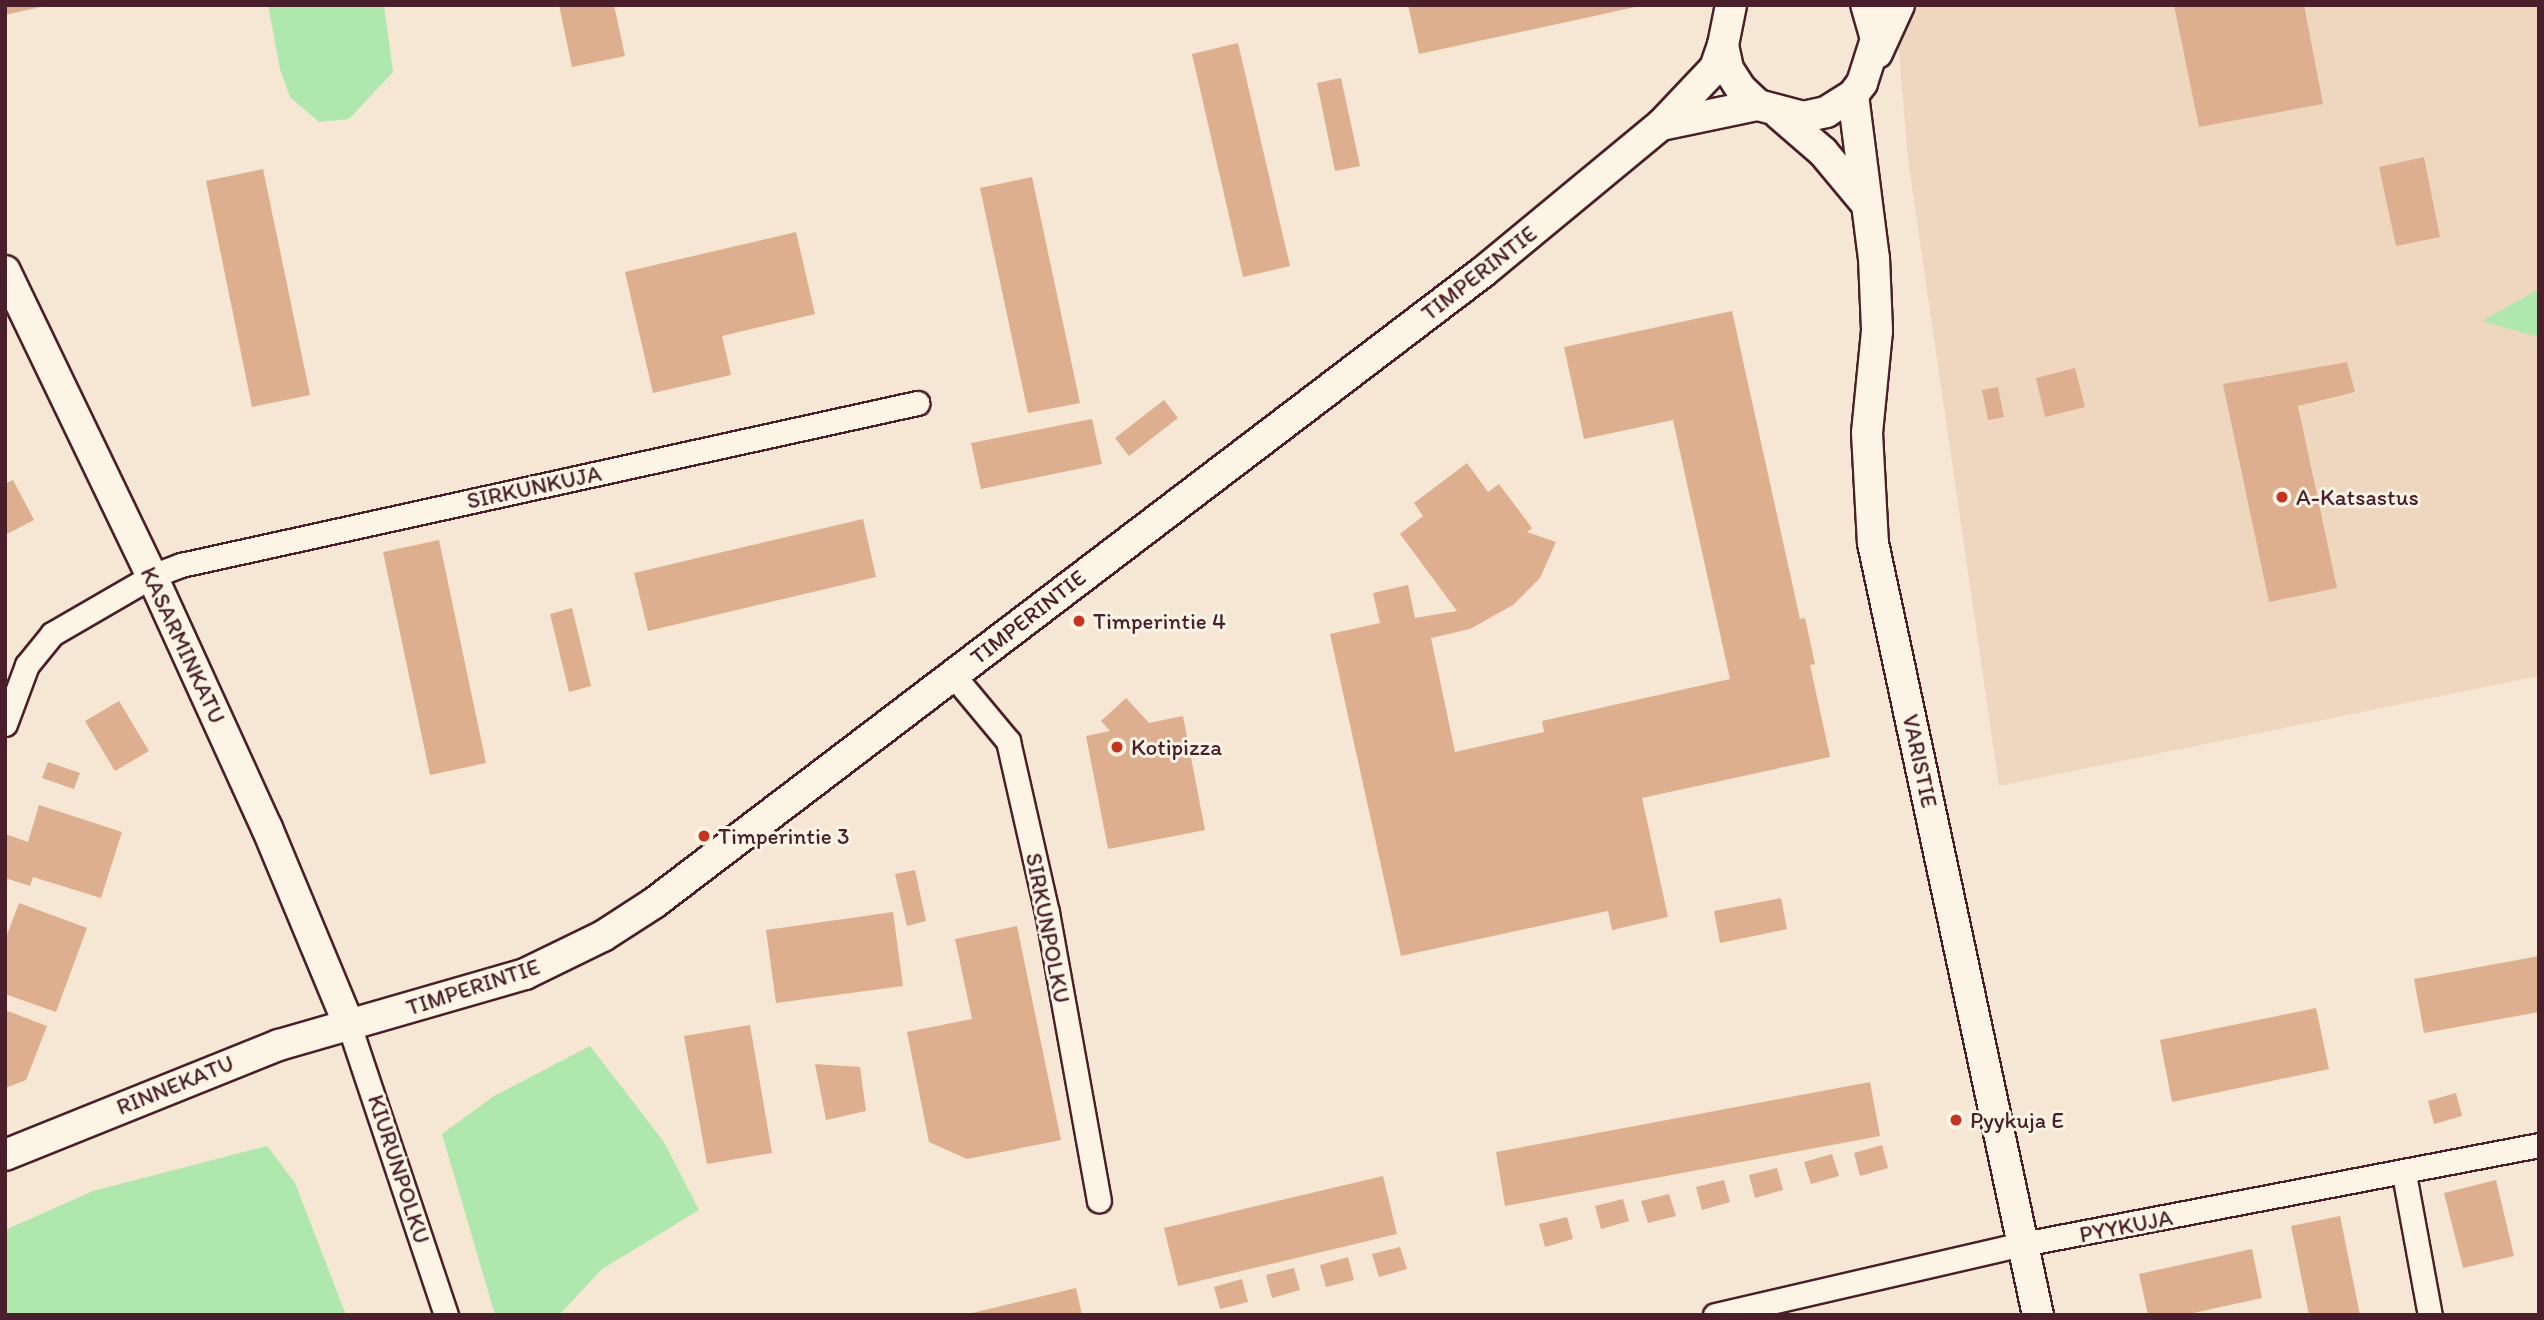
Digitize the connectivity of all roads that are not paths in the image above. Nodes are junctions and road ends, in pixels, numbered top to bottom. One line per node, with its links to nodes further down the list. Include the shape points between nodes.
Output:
1 (1731, 5): 4 (street, TIMPERINTIE)
2 (1866, 5): 5 (street, via 1875,39)
3 (1899, 5): 5 (street)
4 (1723, 45): 7 (street, VARISTIE, via 1728,69); 8 (street, TIMPERINTIE, via 1715,68)
5 (1872, 63): 6 (street)
6 (1853, 96): 7 (street, TIMPERINTIE, via 1826,112 1803,117); 9 (street, VARISTIE)
7 (1769, 109): 8 (street, TIMPERINTIE); 9 (street, VARISTIE, via 1823,152)
8 (1661, 125): 13 (street, TIMPERINTIE, via 1483,272)
9 (1864, 201): 20 (street, VARISTIE, via 1874,258 1877,331 1867,433 1873,543)
10 (5, 271): 12 (street, KASARMINKATU)
11 (917, 403): 12 (street, SIRKUNKUJA, via 181,565)
12 (152, 576): 14 (street, SIRKUNKUJA, via 52,634 27,665); 15 (street, KASARMINKATU, via 267,828)
13 (953, 675): 15 (street, TIMPERINTIE, via 654,904 603,936 525,974); 19 (street, SIRKUNPOLKU, via 1008,741 1047,912)
14 (5, 724)
15 (349, 1025): 17 (street, RINNEKATU, via 196,1076); 22 (street, KIURUNPOLKU)
16 (2539, 1145): 18 (street, PYYKUJA)
17 (5, 1155)
18 (2404, 1174): 20 (street, PYYKUJA); 25 (street)
19 (1099, 1200)
20 (2023, 1244): 21 (street, PYYKUJA); 24 (street, VARISTIE)
21 (1791, 1306): 23 (street, PYYKUJA)
22 (446, 1315)
23 (1715, 1315)
24 (2038, 1315)
25 (2430, 1315)

